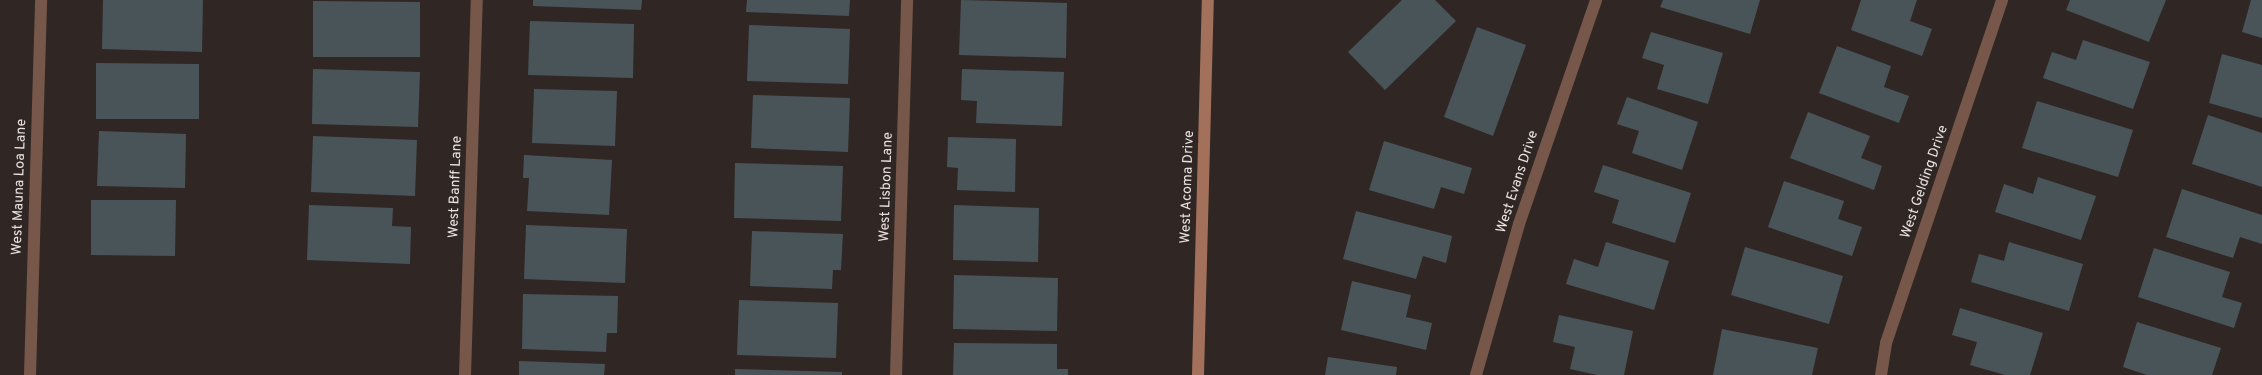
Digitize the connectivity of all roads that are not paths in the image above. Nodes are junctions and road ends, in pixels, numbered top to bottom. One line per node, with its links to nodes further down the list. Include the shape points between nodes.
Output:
1 (41, 0): 7 (street, West Mauna Loa Lane)
2 (477, 0): 8 (street, West Banff Lane)
3 (907, 0): 9 (street, West Lisbon Lane)
4 (1208, 0): 10 (street, West Acoma Drive)
5 (1596, 0): 11 (street, West Evans Drive, via 1519,224)
6 (2002, 0): 12 (street, West Gelding Drive, via 1886,343)
7 (30, 375)
8 (465, 375)
9 (896, 375)
10 (1198, 375)
11 (1476, 375)
12 (1882, 375)

